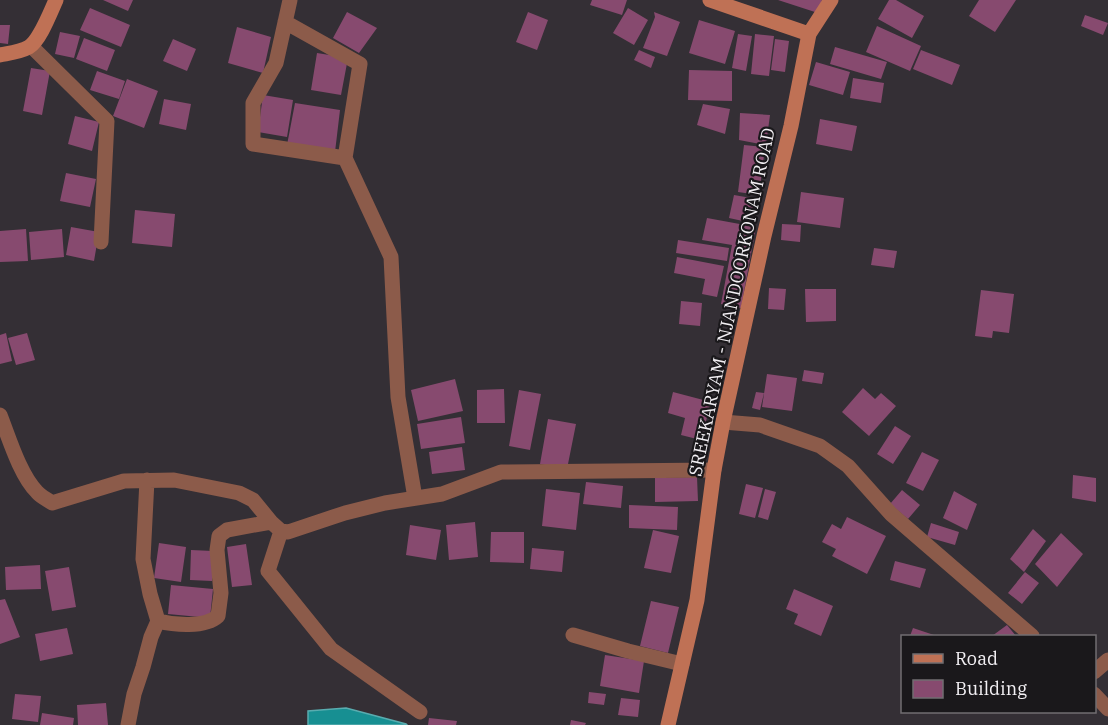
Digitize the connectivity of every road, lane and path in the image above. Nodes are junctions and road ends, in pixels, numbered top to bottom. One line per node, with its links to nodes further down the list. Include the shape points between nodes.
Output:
1 (56, 0): 7 (main road)
2 (290, 0): 5 (street)
3 (710, 0): 6 (main road)
4 (831, 0): 6 (main road, SREEKARYAM - NJANDOORKONAM ROAD)
5 (285, 22): 9 (street, via 360,64); 9 (street, via 276,63 253,103 253,144)
6 (809, 34): 12 (main road, SREEKARYAM - NJANDOORKONAM ROAD)
7 (31, 46): 8 (main road); 10 (street, via 107,121)
8 (0, 55)
9 (345, 158): 15 (street, via 391,257 398,397)
10 (101, 242)
11 (0, 415): 14 (street, via 30,485 52,503 124,481)
12 (723, 422): 13 (main road, SREEKARYAM - NJANDOORKONAM ROAD); 19 (street, via 759,425 820,446 848,466 891,514)
13 (714, 470): 15 (street, via 501,472 442,494); 21 (main road, SREEKARYAM - NJANDOORKONAM ROAD, via 697,600)
14 (147, 480): 16 (street, via 174,480 239,493 254,500); 17 (street, via 143,559)
15 (415, 498): 16 (street, via 345,513 288,532)
16 (276, 526): 17 (street, via 227,530 219,536 220,593 218,616 214,620 176,625); 25 (street, via 268,571 331,649)
17 (158, 621): 26 (street)
18 (573, 635): 21 (street)
19 (1031, 635)
20 (1108, 660): 22 (street)
21 (682, 664): 27 (main road, SREEKARYAM - NJANDOORKONAM ROAD)
22 (1096, 671)
23 (1096, 695): 24 (street)
24 (1108, 709)
25 (420, 712)
26 (128, 725)
27 (668, 725)

